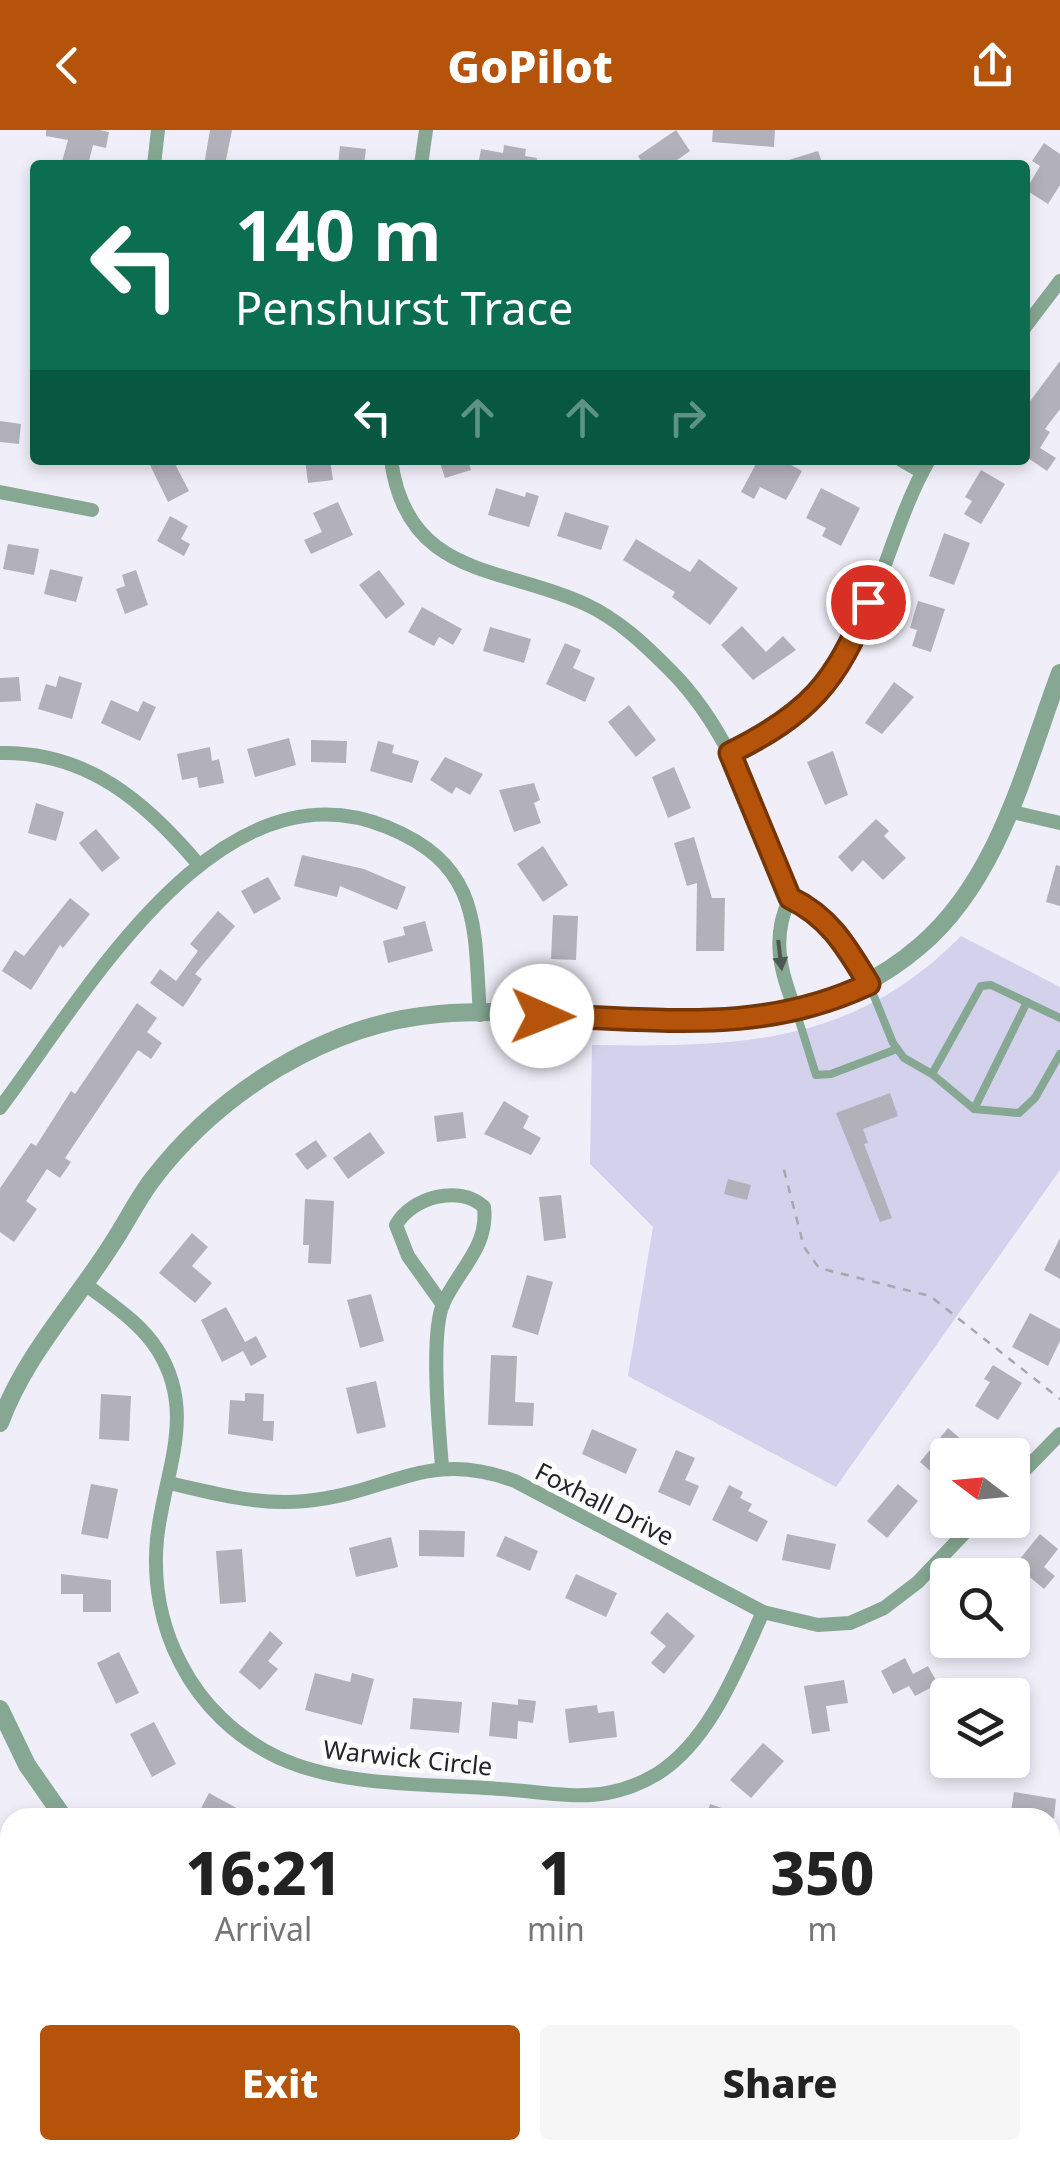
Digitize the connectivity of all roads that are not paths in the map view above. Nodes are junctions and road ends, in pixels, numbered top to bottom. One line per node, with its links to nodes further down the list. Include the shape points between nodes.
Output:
1 (158, 130): 3 (street)
2 (426, 130): 4 (street)
3 (155, 160)
4 (422, 160)
5 (1060, 281): 6 (street)
6 (1030, 321)
7 (393, 465): 13 (street, via 406,508 444,552 478,572 588,605 630,632 673,672)
8 (925, 466): 13 (street, via 830,680 795,716)
9 (0, 492): 10 (street)
10 (92, 510)
11 (1060, 674): 14 (street)
12 (0, 753): 16 (street, via 43,756 96,774 136,798)
13 (730, 753): 17 (street)
14 (1008, 811): 15 (street); 18 (street, via 948,919)
15 (1060, 823)
16 (198, 865): 21 (street, via 252,832 307,816 346,815 395,830 442,864 468,901 478,935); 26 (street, via 139,923)
17 (790, 898): 18 (street, via 836,931); 20 (street, one-way to 20, via 778,947)
18 (869, 984): 20 (street); 23 (lane)
19 (1028, 1002): 22 (lane); 25 (lane, via 980,986); 27 (lane)
20 (796, 1011): 21 (street, via 709,1022); 23 (lane, via 816,1075)
21 (480, 1015): 28 (street, via 440,1014 368,1030 236,1096 176,1152)
22 (1060, 1018)
23 (897, 1048): 25 (lane)
24 (1060, 1054): 27 (lane, via 1019,1113)
25 (932, 1074): 27 (lane)
26 (0, 1108)
27 (974, 1110)
28 (84, 1283): 30 (street, via 34,1354); 34 (street, Warwick Circle, via 134,1322 170,1373 179,1422)
29 (443, 1305): 29 (street, via 486,1227 484,1207 474,1197 427,1200 404,1212 396,1225 408,1256); 33 (street, via 436,1384)
30 (0, 1423)
31 (1060, 1434): 32 (street)
32 (1030, 1465)
33 (442, 1466): 34 (street, Foxhall Drive, via 292,1502); 36 (street, Foxhall Drive, via 515,1481)
34 (169, 1483): 36 (street, Warwick Circle, via 156,1573 162,1616 179,1661 224,1722 276,1756 315,1771 582,1795 631,1787 694,1742)
35 (959, 1538): 36 (street, Foxhall Drive, via 900,1598 869,1616 818,1626)
36 (763, 1612)
37 (0, 1708): 38 (street)
38 (57, 1808)

